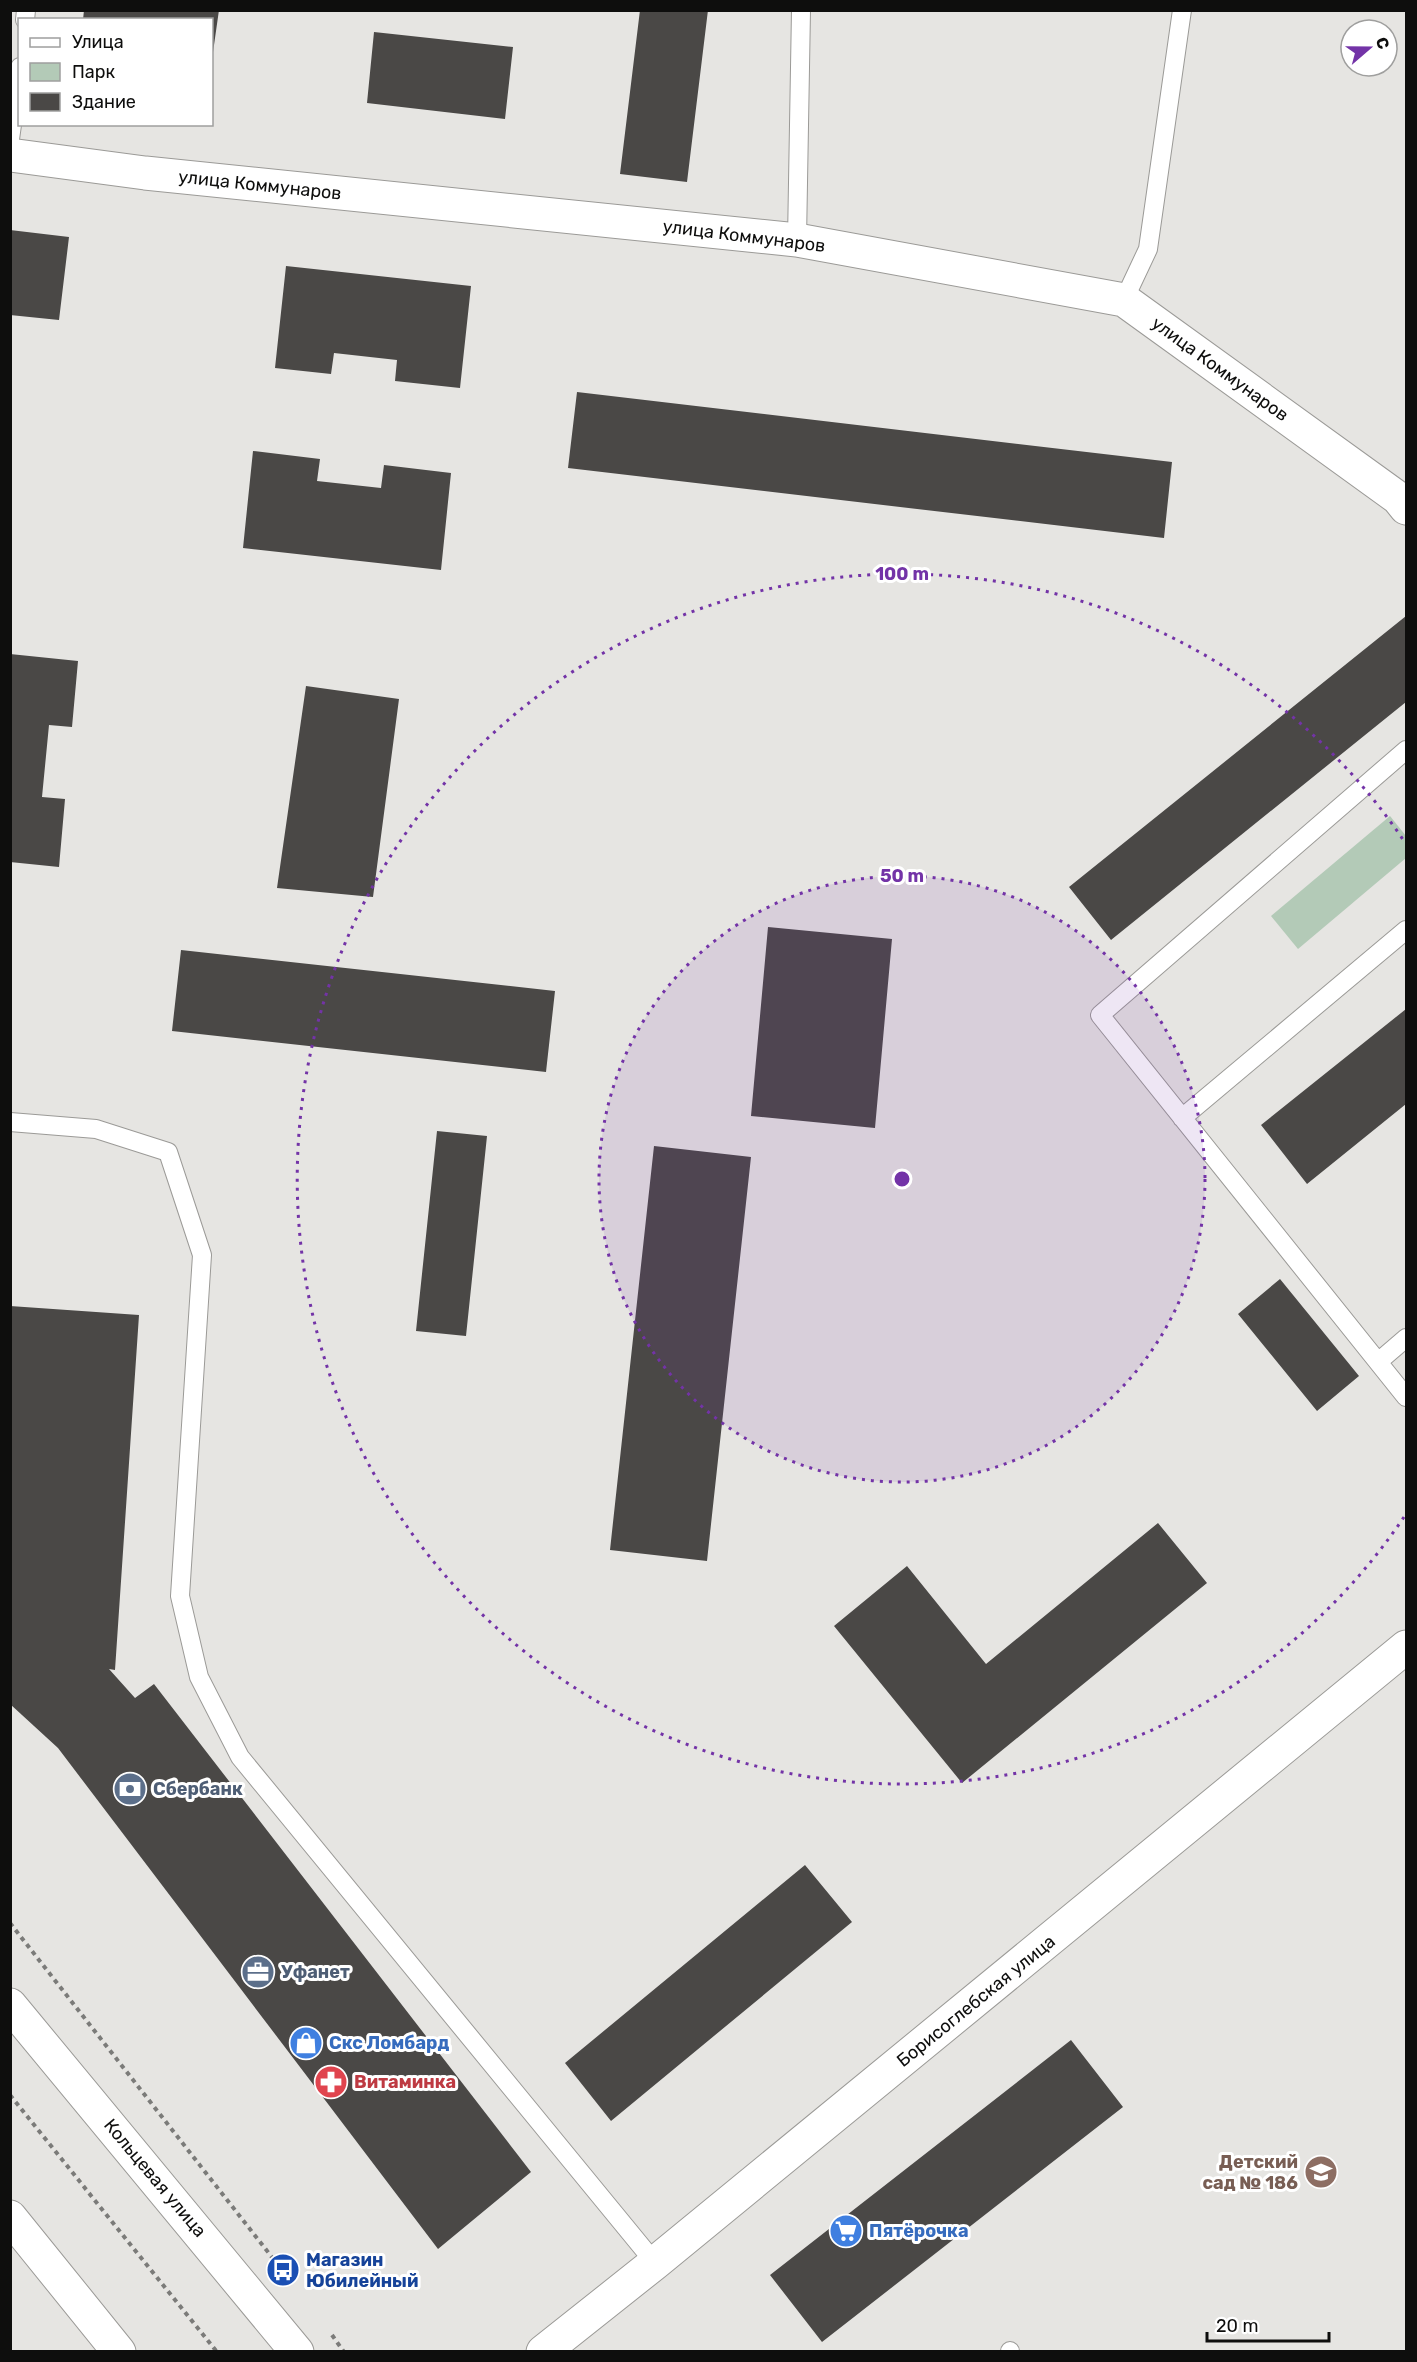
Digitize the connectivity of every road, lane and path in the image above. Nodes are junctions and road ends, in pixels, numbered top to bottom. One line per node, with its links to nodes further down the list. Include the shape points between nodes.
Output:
1 (801, 10): 6 (lane)
2 (1182, 10): 7 (lane, via 1148,249)
3 (18, 81): 4 (lane)
4 (10, 139)
5 (10, 155): 6 (street, улица Коммунаров, via 145,173)
6 (797, 240): 7 (street, улица Коммунаров)
7 (1124, 300): 8 (street, улица Коммунаров)
8 (1407, 508)
9 (1407, 750): 11 (lane, via 1100,1015)
10 (1407, 930): 11 (lane)
11 (1182, 1118): 14 (lane)
12 (10, 1122): 21 (lane, via 96,1129 168,1152 202,1255 180,1596 199,1677 240,1757)
13 (1407, 1338): 14 (lane)
14 (1378, 1362): 15 (lane)
15 (1407, 1397)
16 (1407, 1647): 21 (street, Борисоглебская улица)
17 (10, 1923): 22 (path)
18 (10, 2005): 26 (street, Кольцевая улица)
19 (10, 2095): 25 (path)
20 (10, 2217): 24 (street)
21 (655, 2263): 28 (street, Борисоглебская улица)
22 (296, 2288)
23 (331, 2333): 27 (path)
24 (119, 2352)
25 (217, 2352)
26 (297, 2352)
27 (345, 2352)
28 (543, 2352)

